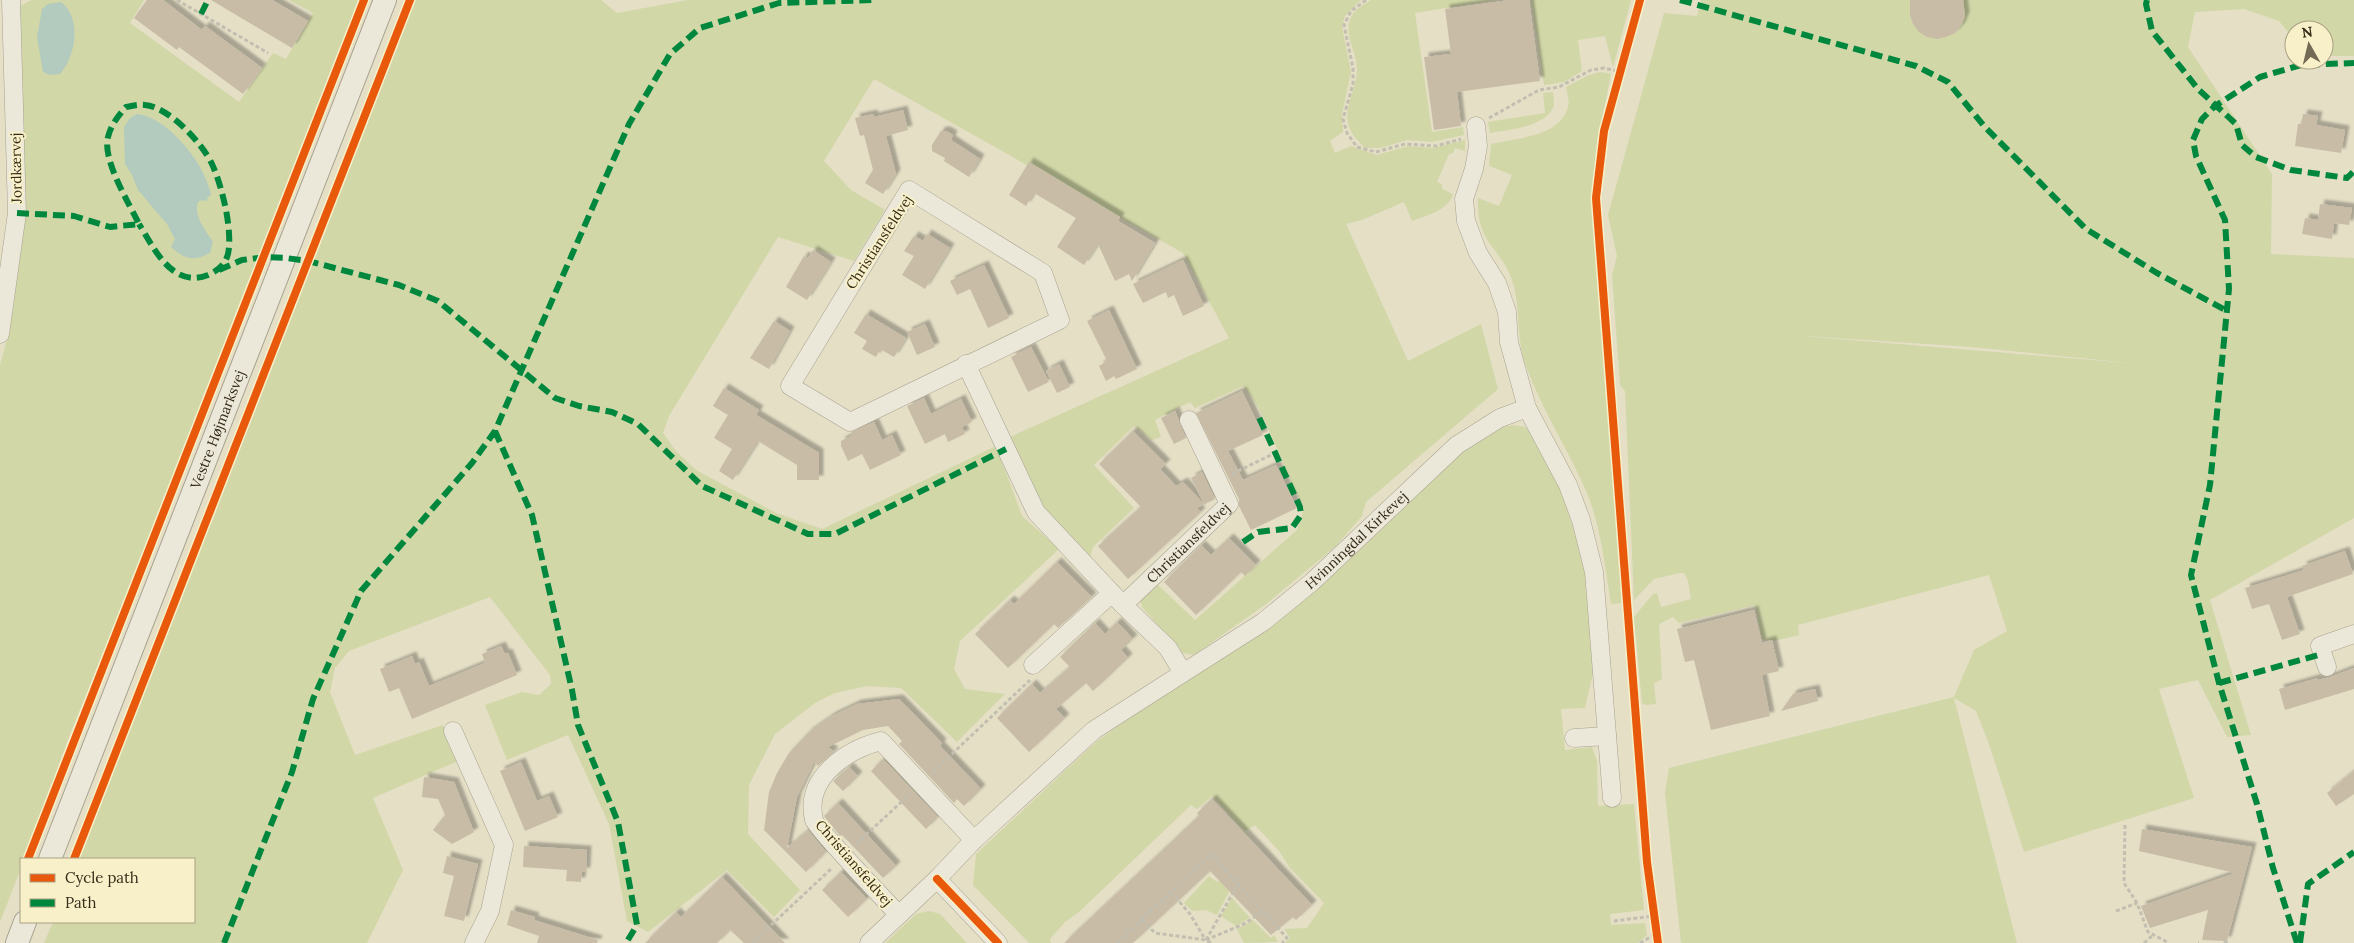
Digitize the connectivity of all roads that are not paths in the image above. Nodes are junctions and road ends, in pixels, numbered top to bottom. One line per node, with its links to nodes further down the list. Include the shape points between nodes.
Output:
1 (11, 0): 4 (street, Jordkærvej, via 17,213)
2 (385, 0): 18 (street, Vestre Højmarksvej)
3 (1476, 132): 6 (street, via 1478,146 1474,169 1464,200 1466,221 1478,252 1497,283 1507,312 1510,342)
4 (0, 334)
5 (966, 364): 5 (street, Christiansfeldvej, via 850,422 790,386 909,190 1043,273 1060,320); 8 (street, via 1036,512)
6 (1527, 408): 12 (street, Hvinningdal Kirkevej, via 1500,418 1457,445 1312,582 1263,622); 14 (street, via 1568,485 1592,563)
7 (1189, 420): 8 (street, Christiansfeldvej, via 1229,504)
8 (1118, 599): 10 (street, Christiansfeldvej); 12 (street, via 1168,648)
9 (2354, 634): 11 (street, via 2320,646)
10 (1033, 665)
11 (2327, 667)
12 (1183, 673): 17 (street, Christiansfeldvej, via 1094,730)
13 (453, 731): 23 (street, via 504,845 490,912)
14 (1607, 736): 15 (street); 16 (street)
15 (1574, 738)
16 (1612, 798)
17 (974, 840): 19 (street, Christiansfeldvej); 20 (street, Christiansfeldvej, via 881,742 865,745 836,763 821,779 813,799 815,821)
18 (50, 858)
19 (937, 879): 20 (street, Christiansfeldvej); 25 (street)
20 (898, 914): 24 (street, Christiansfeldvej)
21 (26, 923): 22 (street)
22 (17, 943)
23 (474, 943)
24 (869, 943)
25 (998, 943)

